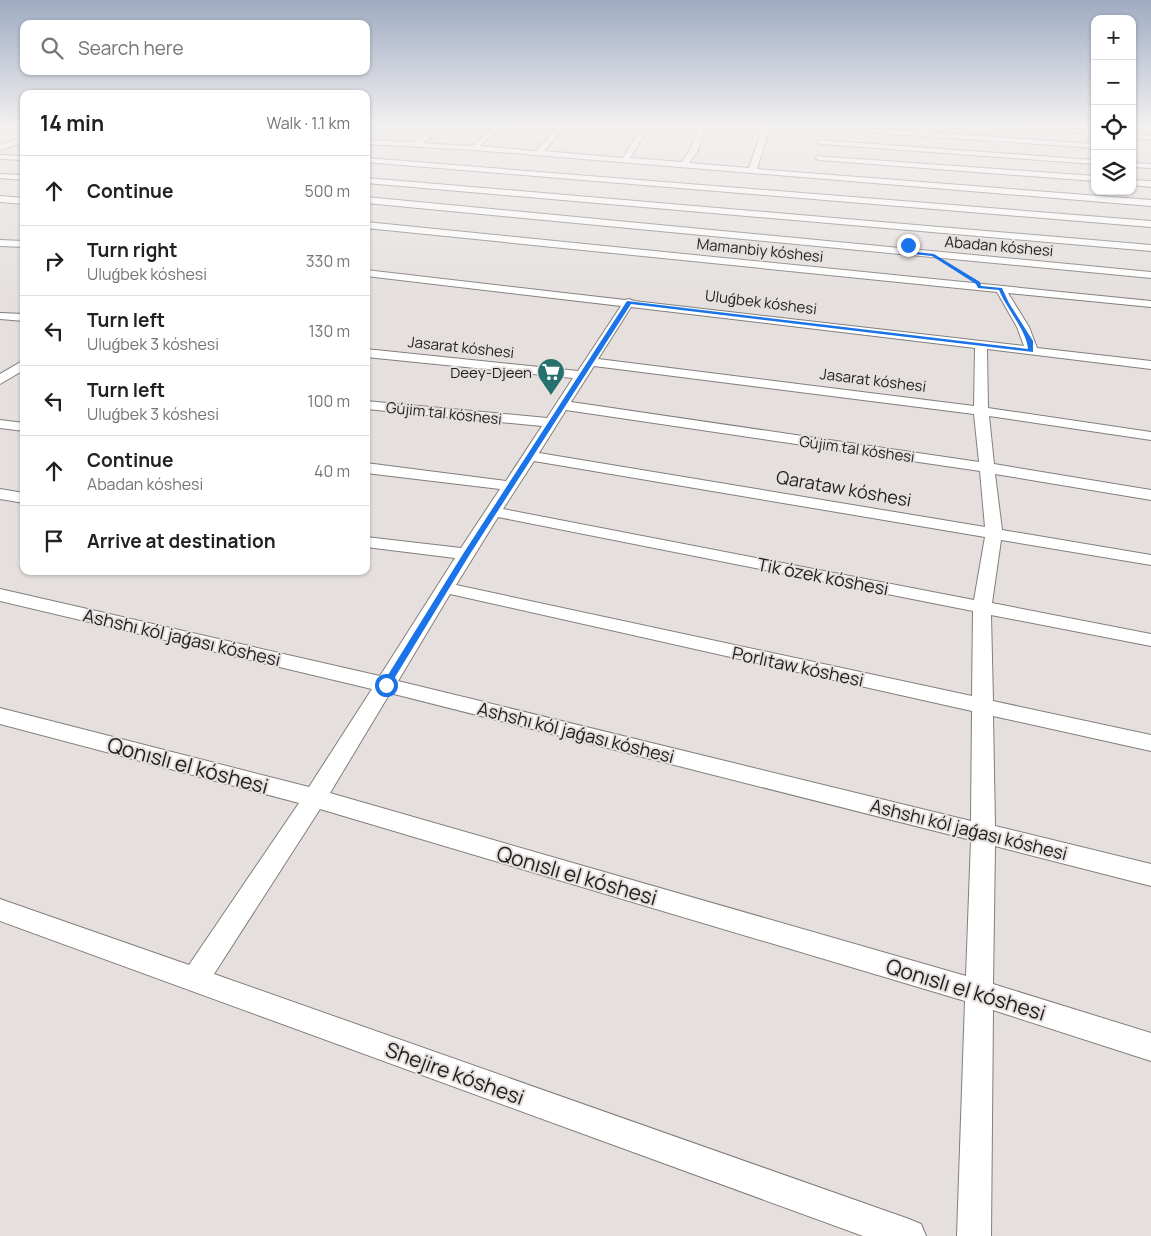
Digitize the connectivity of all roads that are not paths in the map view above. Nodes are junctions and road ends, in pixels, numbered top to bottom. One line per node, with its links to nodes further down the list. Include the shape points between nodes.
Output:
1 (415, 185): 9 (street)
2 (436, 185): 13 (street)
3 (684, 185): 5 (street)
4 (928, 185): 10 (street)
5 (838, 197): 12 (street); 13 (street)
6 (0, 199): 8 (street)
7 (370, 200): 9 (street, Abadan kóshesi)
8 (20, 201)
9 (395, 202): 11 (street); 18 (street, Abadan kóshesi)
10 (1151, 202)
11 (370, 223)
12 (1151, 224)
13 (884, 225): 17 (street); 18 (street)
14 (370, 226): 22 (street, Mamanbiy kóshesi)
15 (0, 243): 16 (street)
16 (20, 244)
17 (1151, 248)
18 (914, 253): 19 (street, Abadan kóshesi)
19 (933, 255): 21 (street, Abadan kóshesi); 22 (street)
20 (370, 272): 24 (street, Uluǵbek kóshesi)
21 (1151, 275)
22 (980, 287): 23 (street, Mamanbiy kóshesi)
23 (1000, 289): 25 (street, Mamanbiy kóshesi); 29 (street, via 1030,341)
24 (629, 302): 28 (street, Uluǵbek kóshesi); 35 (street)
25 (1151, 304)
26 (0, 316): 27 (street)
27 (20, 318)
28 (981, 345): 29 (street, Uluǵbek kóshesi); 39 (street)
29 (1031, 351): 32 (street, Uluǵbek kóshesi)
30 (370, 353): 35 (street, Jasarat kóshesi)
31 (0, 364): 33 (street)
32 (1151, 365)
33 (20, 368)
34 (20, 369): 36 (street)
35 (586, 369): 38 (street); 39 (street, Jasarat kóshesi)
36 (0, 380)
37 (370, 405): 40 (street, Gújim tal kóshesi)
38 (563, 405): 40 (street); 46 (street, Gújim tal kóshesi)
39 (981, 411): 43 (street, Jasarat kóshesi); 46 (street)
40 (551, 423): 44 (street)
41 (0, 424): 42 (street)
42 (20, 426)
43 (1151, 436)
44 (530, 456): 47 (street); 52 (street, Qarataw kóshesi)
45 (370, 468): 47 (street)
46 (988, 468): 49 (street, Gújim tal kóshesi); 52 (street)
47 (511, 486): 51 (street)
48 (0, 494): 50 (street)
49 (1151, 495)
50 (20, 497)
51 (494, 512): 54 (street); 58 (street, Tik ózek kóshesi)
52 (994, 534): 55 (street, Qarataw kóshesi); 58 (street)
53 (370, 542): 54 (street)
54 (466, 554): 56 (street)
55 (1151, 560)
56 (446, 588): 60 (street); 61 (street, Porlıtaw kóshesi)
57 (0, 595): 60 (street, Ashshı kól jaǵası kóshesi)
58 (982, 606): 59 (street, Tik ózek kóshesi); 61 (street)
59 (1151, 640)
60 (386, 685): 64 (street); 65 (street, Ashshı kól jaǵası kóshesi)
61 (982, 706): 63 (street, Porlıtaw kóshesi); 65 (street)
62 (0, 716): 64 (street, Qonıslı el kóshesi)
63 (1151, 743)
64 (315, 798): 68 (street); 69 (street, Qonıslı el kóshesi)
65 (983, 832): 66 (street, Ashshı kól jaǵası kóshesi); 69 (street)
66 (1151, 876)
67 (0, 910): 68 (street, Shejire kóshesi)
68 (195, 979): 71 (street, Shejire kóshesi)
69 (981, 993): 70 (street, Qonıslı el kóshesi); 72 (street)
70 (1151, 1047)
71 (909, 1236)
72 (974, 1236)

